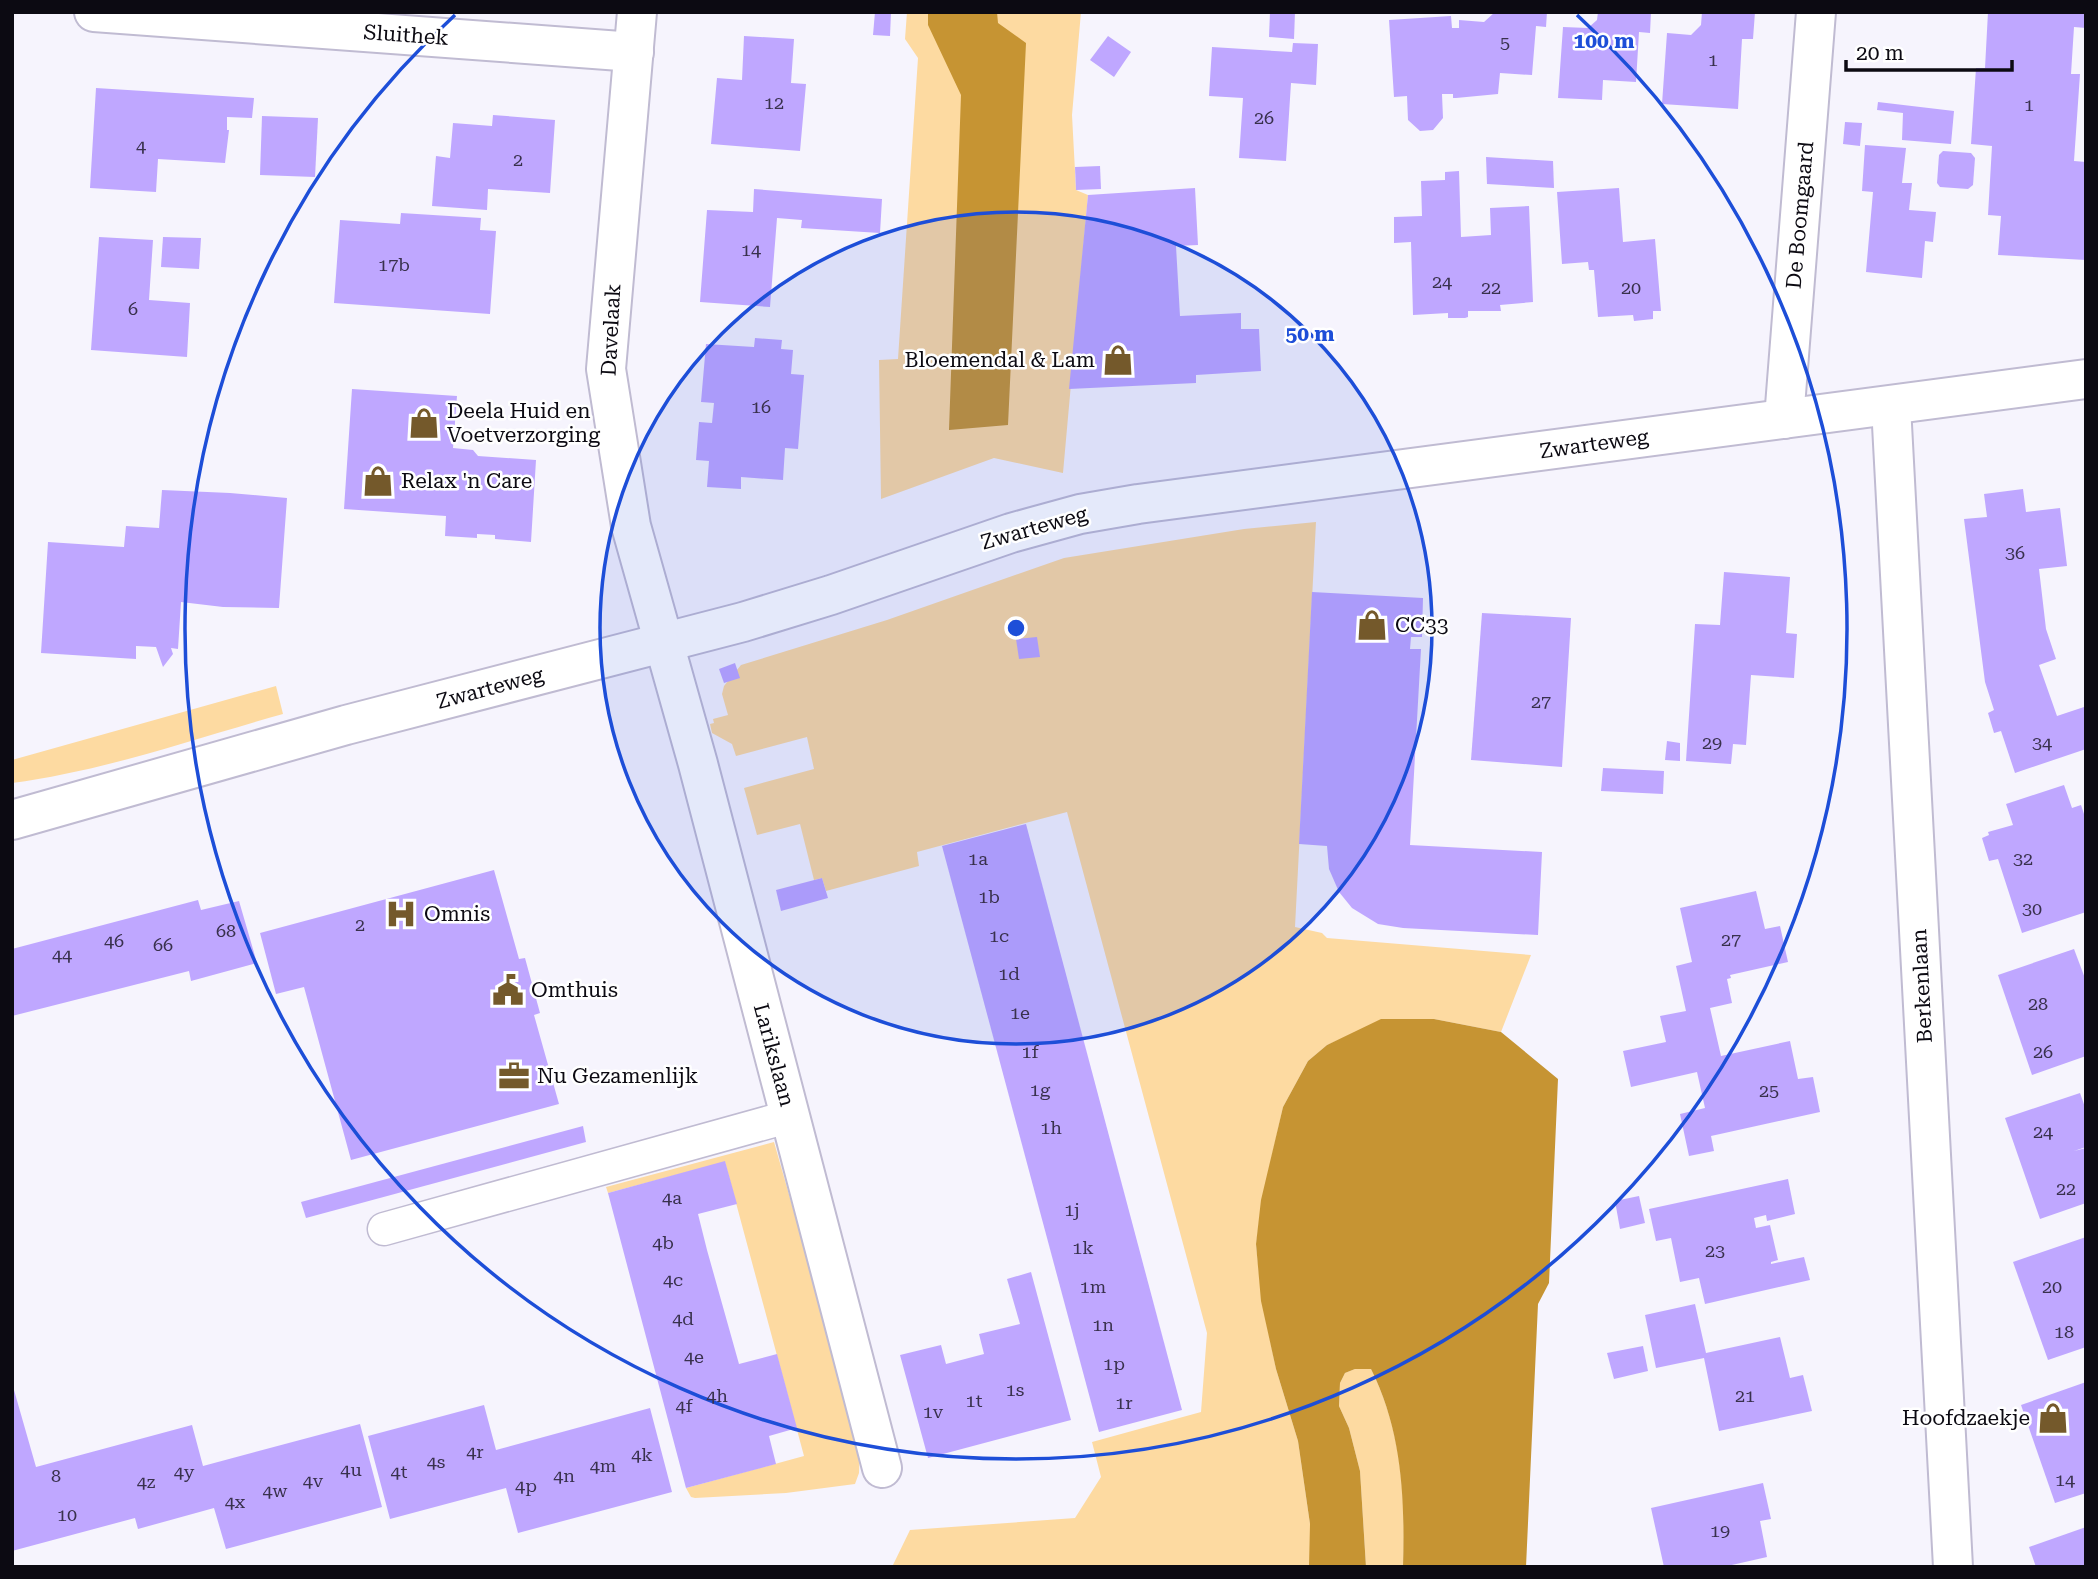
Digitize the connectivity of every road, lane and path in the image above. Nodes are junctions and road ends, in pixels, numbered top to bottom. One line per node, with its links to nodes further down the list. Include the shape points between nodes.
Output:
1 (94, 12): 4 (street, Sluithek)
2 (637, 12): 4 (street, Davelaak)
3 (1816, 12): 7 (street, De Boomgaard)
4 (634, 52): 8 (street, Davelaak, via 606,369 631,526)
5 (2086, 379): 6 (street, Zwarteweg)
6 (1891, 406): 7 (street, Zwarteweg); 13 (street, Berkenlaan)
7 (1784, 419): 8 (street, Zwarteweg, via 1080,514 831,595)
8 (664, 643): 9 (street, Zwarteweg); 10 (street, Larikslaan)
9 (12, 820)
10 (791, 1116): 11 (lane); 12 (street, Larikslaan)
11 (384, 1228)
12 (882, 1468)
13 (1952, 1567)

